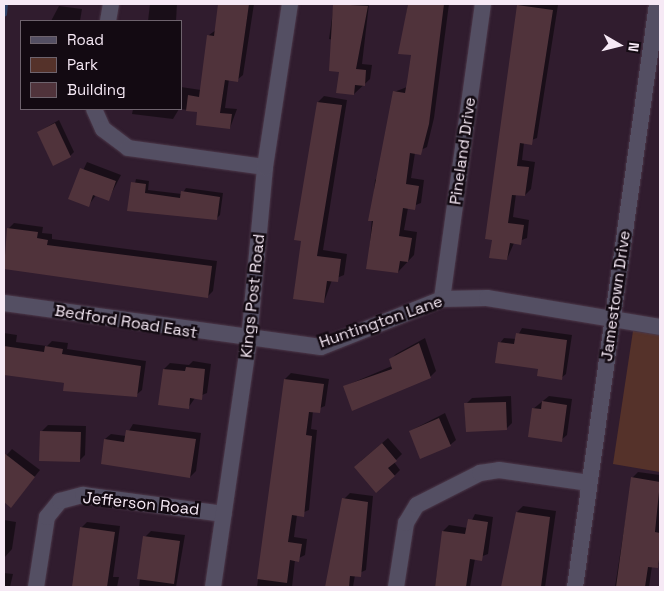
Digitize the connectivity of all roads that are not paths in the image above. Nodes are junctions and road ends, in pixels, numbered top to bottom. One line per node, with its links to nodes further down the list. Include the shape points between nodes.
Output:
1 (111, 4): 5 (street)
2 (290, 4): 7 (street, Kings Post Road)
3 (483, 4): 8 (street, Pineland Drive)
4 (657, 4): 10 (street, Jamestown Drive)
5 (108, 20)
6 (94, 110): 7 (street, via 103,129 128,148)
7 (265, 167): 12 (street, Kings Post Road)
8 (442, 299): 10 (street, Huntington Lane, via 487,298); 12 (street, Huntington Lane, via 321,347)
9 (4, 303): 12 (street, Bedford Road East)
10 (613, 320): 11 (street, Huntington Lane); 13 (street, Jamestown Drive)
11 (660, 327)
12 (249, 340): 14 (street, Kings Post Road)
13 (589, 483): 17 (street, via 499,470 480,473 417,505 406,523); 18 (street, Jamestown Drive)
14 (224, 514): 15 (street, Jefferson Road, via 82,495 60,501 47,517); 16 (street, Kings Post Road)
15 (36, 587)
16 (213, 587)
17 (396, 587)
18 (575, 587)

